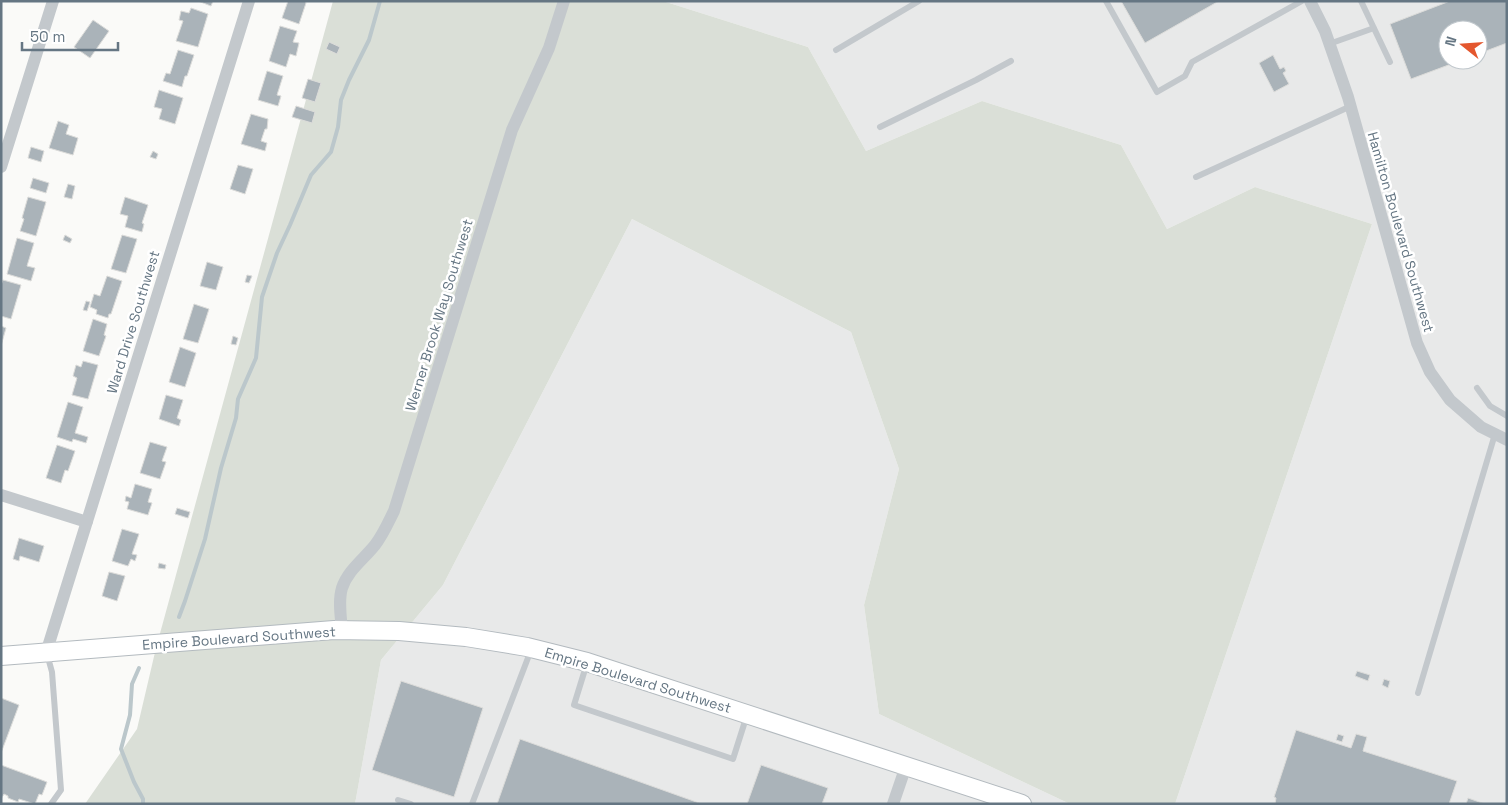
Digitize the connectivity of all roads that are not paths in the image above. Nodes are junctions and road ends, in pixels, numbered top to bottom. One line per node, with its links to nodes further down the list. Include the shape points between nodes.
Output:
1 (53, 1): 16 (street)
2 (249, 1): 23 (street, Ward Drive Southwest)
3 (564, 1): 24 (street, Werner Brook Way Southwest, via 549,48 512,130 394,511 375,546 348,575 342,589)
4 (919, 1): 11 (lane)
5 (1106, 1): 6 (lane, via 1157,92 1185,76 1192,62)
6 (1302, 1)
7 (1310, 1): 10 (street, Hamilton Boulevard Southwest)
8 (1364, 2): 9 (lane)
9 (1374, 28): 10 (lane); 13 (lane)
10 (1329, 44): 14 (street, Hamilton Boulevard Southwest)
11 (836, 50)
12 (1011, 61): 15 (lane)
13 (1390, 62)
14 (1350, 106): 17 (lane); 20 (street, Hamilton Boulevard Southwest, via 1417,343 1430,372 1450,400 1481,427)
15 (880, 127)
16 (1, 167)
17 (1196, 177)
18 (1477, 388): 19 (lane, via 1490,406)
19 (1507, 416)
20 (1495, 434): 21 (street, Hamilton Boulevard Southwest); 29 (lane)
21 (1507, 440)
22 (1, 495): 23 (street)
23 (87, 522): 26 (street, Ward Drive Southwest)
24 (342, 630): 25 (street, Empire Boulevard Southwest, via 466,637); 26 (street, Empire Boulevard Southwest)
25 (532, 648): 28 (street, Empire Boulevard Southwest); 35 (lane)
26 (46, 653): 27 (street, Empire Boulevard Southwest); 33 (lane, via 52,672 61,790)
27 (1, 656)
28 (587, 662): 30 (street, Empire Boulevard Southwest); 30 (lane, via 574,705 733,759)
29 (1418, 693)
30 (747, 714): 31 (street, Empire Boulevard Southwest)
31 (906, 766): 36 (street); 37 (street, Empire Boulevard Southwest)
32 (398, 800): 34 (lane)
33 (51, 804)
34 (411, 804)
35 (472, 804)
36 (892, 804)
37 (1022, 804)

